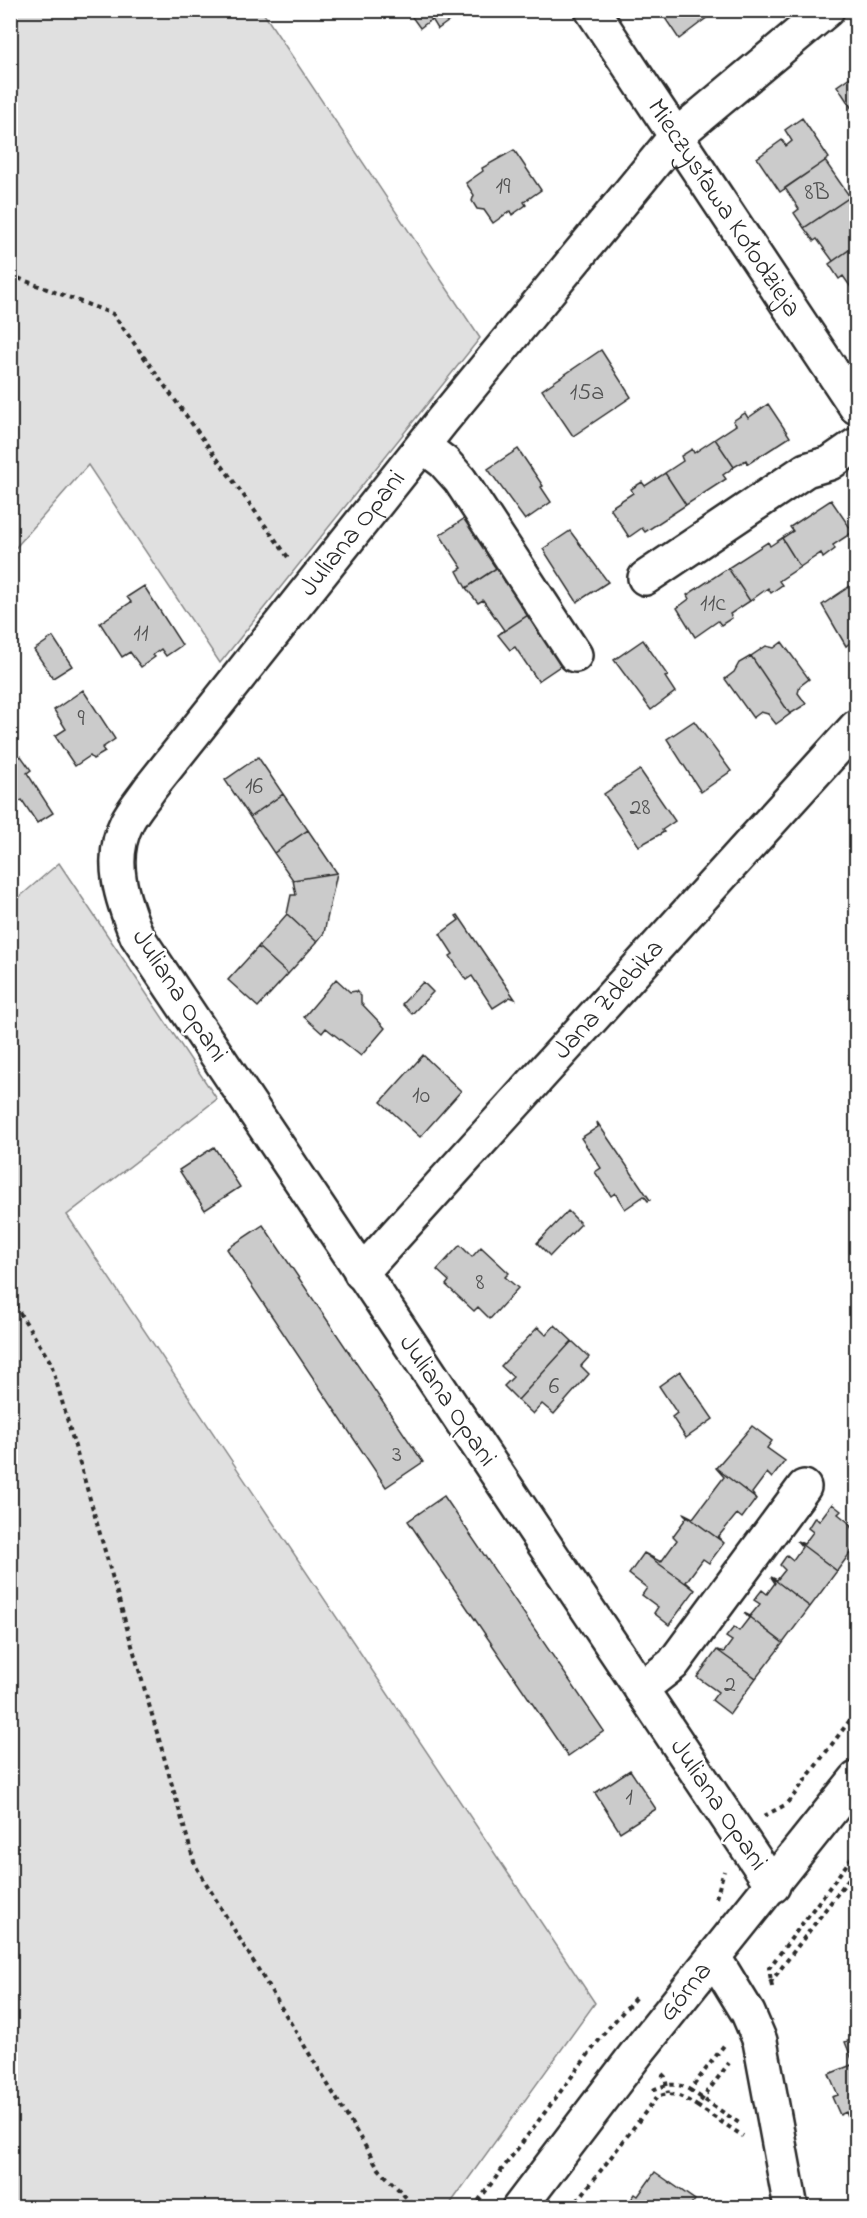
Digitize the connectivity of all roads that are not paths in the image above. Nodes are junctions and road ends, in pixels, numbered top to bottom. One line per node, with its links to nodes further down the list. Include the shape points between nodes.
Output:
1 (592, 10): 3 (street, Mieczysława Kołodzieja)
2 (827, 10): 3 (street, Juliana Opani)
3 (676, 136): 4 (street, Mieczysława Kołodzieja); 6 (street, Juliana Opani)
4 (856, 407)
5 (856, 445): 7 (street, via 830,463 806,470)
6 (423, 446): 8 (street, via 460,480); 10 (street, Juliana Opani, via 139,805 126,823 117,863 122,901 137,936)
7 (645, 578)
8 (575, 655)
9 (856, 727): 10 (street, Jana Zdebika)
10 (361, 1273): 12 (street, Juliana Opani)
11 (804, 1486): 12 (street, via 673,1664)
12 (641, 1689): 14 (street, Juliana Opani)
13 (856, 1779): 14 (street, Górna)
14 (773, 1886): 15 (street, Górna)
15 (715, 1959): 16 (street, Górna, via 636,2054); 17 (street, via 748,2013 760,2042)
16 (519, 2208)
17 (791, 2208)

